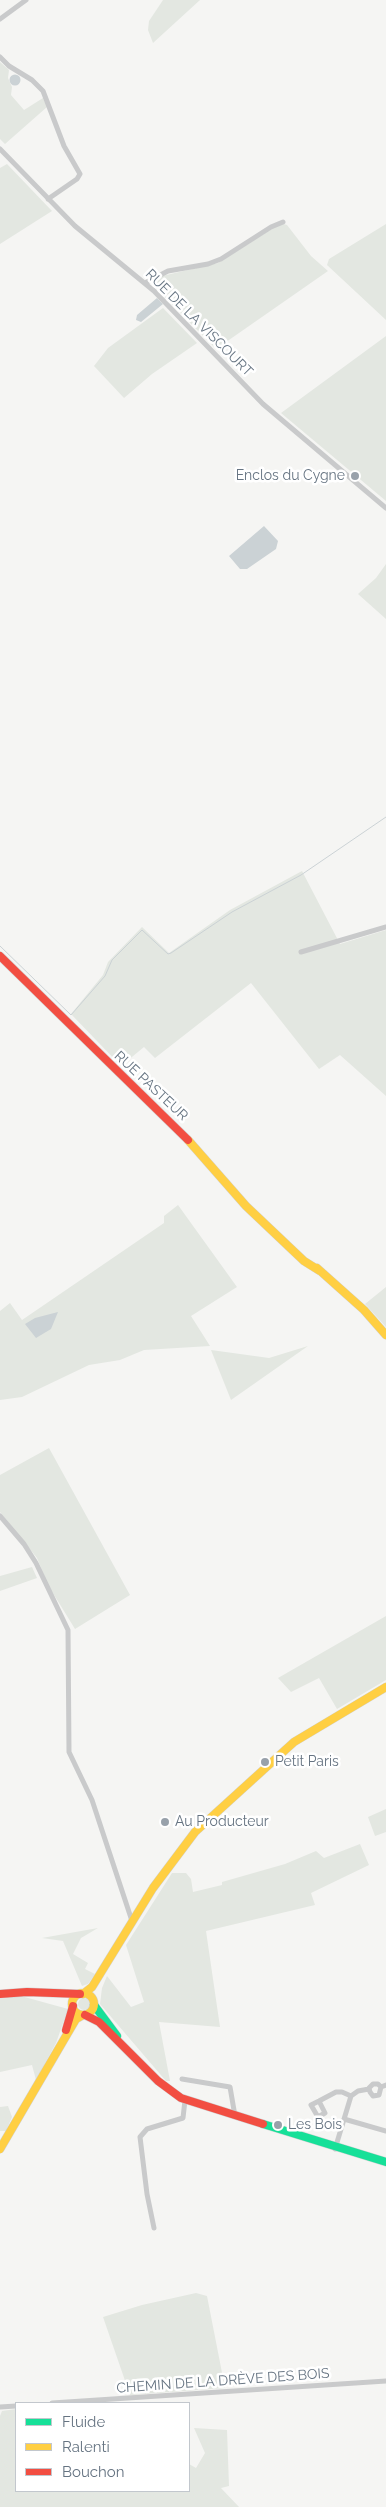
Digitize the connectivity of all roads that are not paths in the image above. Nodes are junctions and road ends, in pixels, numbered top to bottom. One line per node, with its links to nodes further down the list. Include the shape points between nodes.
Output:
1 (26, 0): 2 (street)
2 (0, 19)
3 (0, 57): 5 (street, via 42,90 64,146 79,171 79,178)
4 (0, 148): 5 (street, RUE DE LA VISCOURT)
5 (48, 199): 7 (street, RUE DE LA VISCOURT, via 79,230)
6 (283, 222): 7 (street, via 221,259 168,271)
7 (145, 283): 8 (street, RUE DE LA VISCOURT, via 263,404)
8 (386, 508)
9 (386, 927): 10 (street)
10 (301, 952)
11 (0, 956): 12 (street, RUE PASTEUR, via 177,1127 235,1194)
12 (353, 1302): 13 (street, RUE PASTEUR); 14 (street, RUE PASTEUR)
13 (386, 1335)
14 (386, 1340)
15 (0, 1516): 17 (street, via 36,1563 68,1630 69,1752 92,1800)
16 (386, 1687): 17 (street, via 294,1742 195,1832)
17 (132, 1921): 18 (street)
18 (111, 1958): 21 (street, via 92,1987); 22 (street)
19 (31, 1992): 20 (street); 21 (street); 23 (street, via 64,1999)
20 (0, 1994)
21 (82, 1994): 22 (street, via 90,1996); 23 (street, via 75,1998)
22 (94, 2003): 24 (street, via 92,2011); 26 (street)
23 (73, 2005): 24 (street, via 75,2011); 25 (street)
24 (84, 2015): 25 (street, via 76,2019); 26 (street, via 99,2022)
25 (57, 2052): 37 (street)
26 (133, 2055): 31 (street, via 164,2086)
27 (182, 2079): 33 (street, via 230,2087)
28 (384, 2086): 29 (street, via 374,2084); 29 (street, via 376,2096 371,2095)
29 (369, 2089): 30 (street)
30 (350, 2096): 32 (street, via 336,2092); 34 (street)
31 (185, 2100): 33 (street); 39 (street, via 183,2118 147,2129 140,2137)
32 (318, 2101)
33 (235, 2116): 36 (street)
34 (344, 2119): 35 (street); 36 (street)
35 (386, 2130)
36 (336, 2147): 38 (street)
37 (0, 2149)
38 (386, 2162)
39 (154, 2228)
40 (386, 2381): 41 (street, CHEMIN DE LA DRÈVE DES BOIS)
41 (62, 2402)
42 (15, 2406): 43 (street)
43 (0, 2407)

